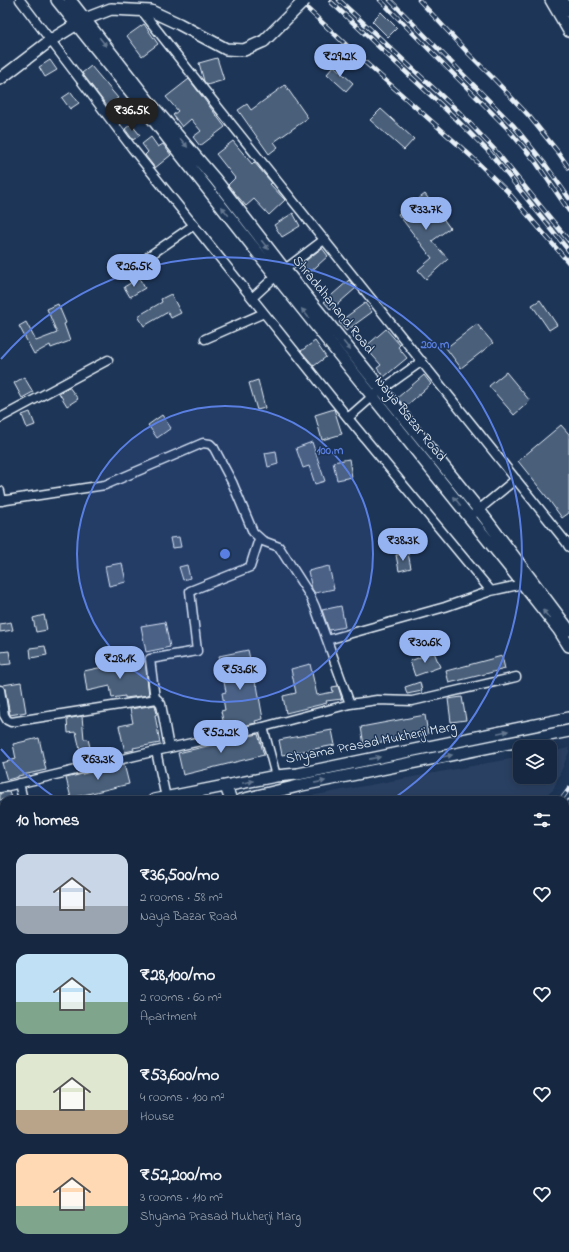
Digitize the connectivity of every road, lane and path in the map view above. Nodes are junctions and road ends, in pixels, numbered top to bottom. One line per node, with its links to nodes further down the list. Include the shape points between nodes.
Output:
1 (20, 0): 11 (street)
2 (57, 0): 9 (street)
3 (70, 0): 9 (street)
4 (305, 0): 7 (street, bridge, via 264,41 244,50 226,49 151,11)
5 (551, 0): 10 (street)
6 (562, 0): 8 (street)
7 (142, 11): 9 (street, via 110,9); 14 (street)
8 (569, 11)
9 (81, 21): 11 (street); 16 (street, Naya Bazar Road, via 155,122)
10 (569, 31)
11 (51, 40): 12 (street); 13 (street)
12 (0, 78)
13 (194, 225): 15 (street); 17 (street)
14 (325, 239): 16 (street); 21 (street)
15 (149, 256)
16 (280, 273): 17 (street); 22 (street, Naya Bazar Road)
17 (252, 298): 18 (street)
18 (264, 313): 19 (street); 24 (street)
19 (205, 339)
20 (108, 360): 23 (street)
21 (422, 361): 22 (street); 25 (street)
22 (378, 393): 24 (street); 28 (street); 29 (street, Naya Bazar Road, one-way to 22)
23 (0, 418)
24 (348, 418): 33 (street)
25 (516, 479): 28 (street); 31 (street)
26 (0, 491): 27 (street)
27 (1, 501): 30 (street, via 105,485 207,443 214,448 232,482 253,532)
28 (479, 510): 29 (street); 34 (street)
29 (470, 517): 32 (street, Naya Bazar Road)
30 (259, 539): 35 (street, via 275,544 281,549 309,594); 39 (street, via 250,567 190,591 197,651 150,659)
31 (569, 548)
32 (523, 584): 33 (street); 34 (street, Naya Bazar Road, one-way to 32)
33 (491, 591): 35 (street, via 445,607)
34 (566, 627): 36 (street, Naya Bazar Road)
35 (327, 640): 40 (street)
36 (569, 646)
37 (516, 677): 40 (street, via 412,701 377,700)
38 (0, 690): 39 (street, via 4,715 11,722)
39 (155, 699): 44 (street, via 159,700)
40 (350, 704): 42 (street)
41 (569, 718): 46 (street, Shyama Prasad Mukherji Marg, one-way to 41)
42 (263, 727): 44 (street); 47 (street)
43 (569, 732): 49 (street, Shyama Prasad Mukherji Marg, one-way to 43)
44 (169, 748): 45 (street)
45 (156, 750): 48 (street); 53 (street)
46 (298, 774): 47 (street, Shyama Prasad Mukherji Marg); 49 (street)
47 (276, 776): 50 (street, Shyama Prasad Mukherji Marg, one-way to 47)
48 (19, 783): 51 (street); 52 (street)
49 (302, 785): 56 (street, Shyama Prasad Mukherji Marg)
50 (226, 787): 54 (street, Shyama Prasad Mukherji Marg); 55 (street)
51 (0, 788)
52 (22, 796)
53 (166, 796)
54 (177, 796)
55 (229, 796)
56 (257, 796)

